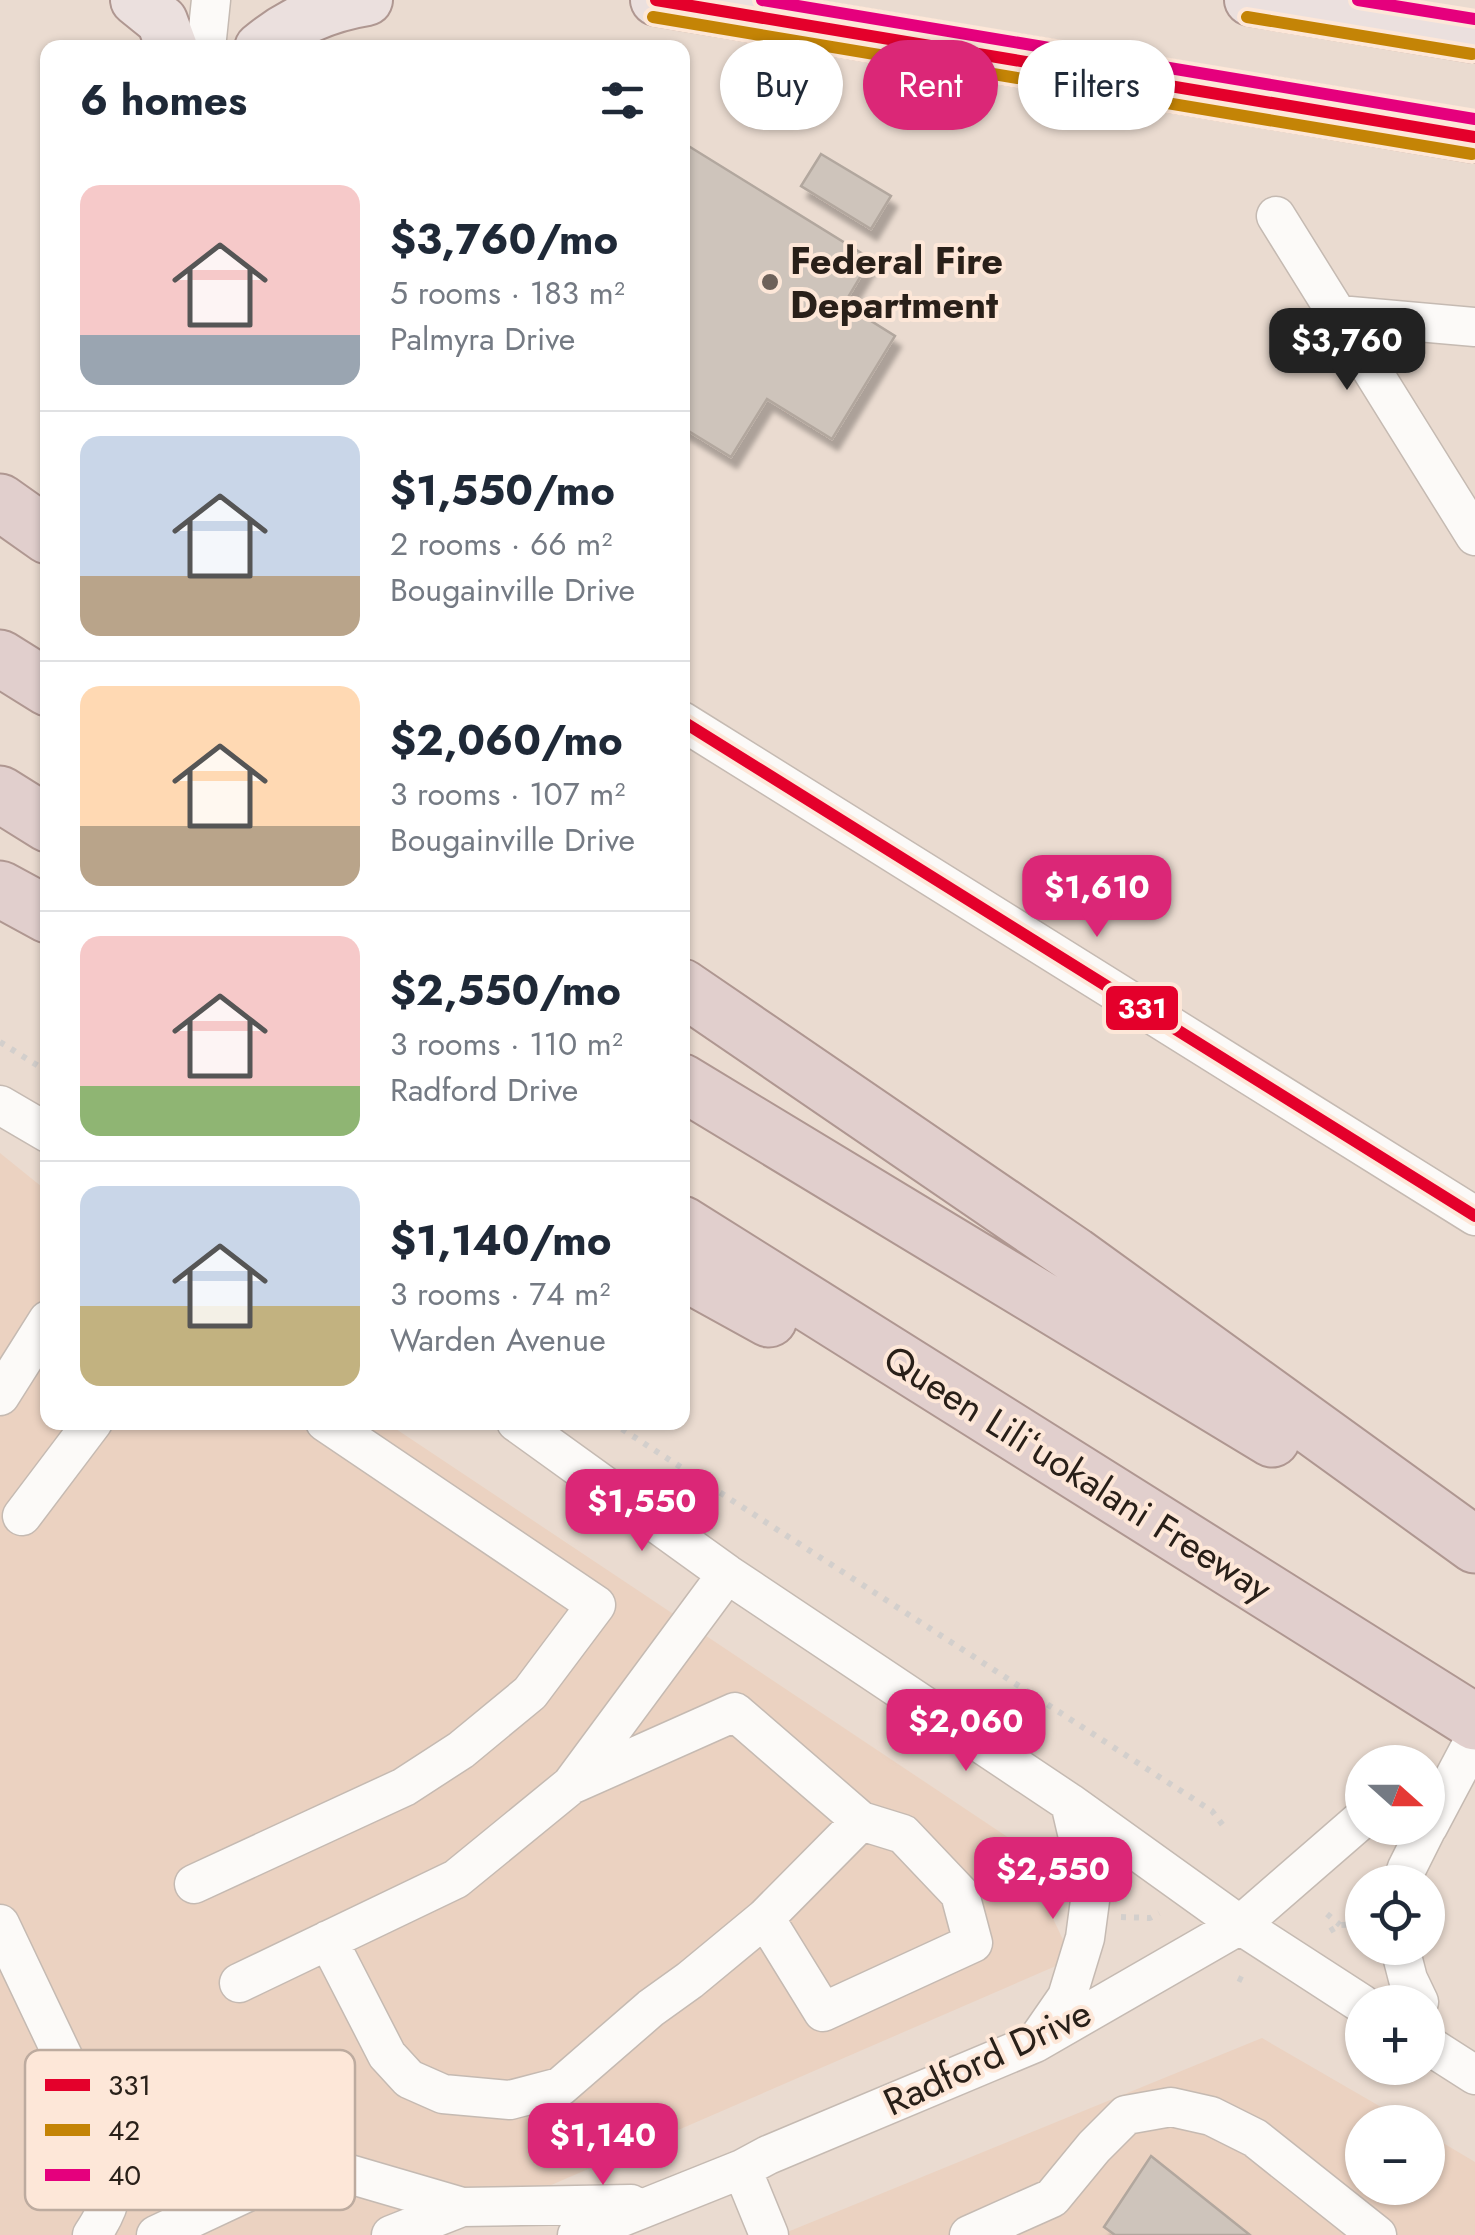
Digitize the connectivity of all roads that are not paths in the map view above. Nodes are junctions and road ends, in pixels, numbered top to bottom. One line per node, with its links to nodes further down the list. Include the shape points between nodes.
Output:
1 (136, 0): 7 (main road, via 162,20)
2 (211, 0): 8 (street)
3 (367, 0): 9 (main road, via 340,4)
4 (656, 0): 10 (main road)
5 (1250, 0): 6 (main road)
6 (1475, 37)
7 (169, 40)
8 (207, 40)
9 (269, 40)
10 (1475, 137)
11 (1276, 216): 12 (street)
12 (1339, 315): 13 (street); 16 (street)
13 (1475, 327)
14 (0, 502): 15 (highway)
15 (40, 530)
16 (1475, 536)
17 (0, 658): 18 (highway)
18 (40, 683)
19 (690, 726): 28 (street)
20 (0, 794): 21 (highway)
21 (40, 819)
22 (0, 889): 23 (highway)
23 (40, 912)
24 (690, 992): 37 (highway, via 1074,1255)
25 (690, 1087): 38 (highway)
26 (0, 1105): 27 (street)
27 (40, 1128)
28 (1475, 1216)
29 (690, 1229): 40 (highway, Queen Liliʻuokalani Freeway)
30 (690, 1275): 40 (highway)
31 (40, 1333): 32 (street)
32 (0, 1396)
33 (87, 1430): 36 (street)
34 (337, 1430): 49 (street, via 596,1605 530,1693 461,1750 404,1786)
35 (527, 1430): 39 (street)
36 (22, 1516)
37 (1475, 1545)
38 (1475, 1563)
39 (727, 1574): 44 (street); 46 (street)
40 (1360, 1651): 41 (highway, Queen Liliʻuokalani Freeway)
41 (1475, 1724): 43 (street)
42 (1475, 1738): 45 (street)
43 (1445, 1750)
44 (571, 1785): 47 (street, via 736,1712); 53 (street, via 456,1879)
45 (1445, 1795)
46 (1070, 1803): 52 (street); 56 (street, via 1092,1893 1067,1997)
47 (861, 1821): 50 (street); 50 (street, via 903,1834 960,1894 974,1943 822,2012)
48 (1345, 1834): 52 (street, Radford Drive)
49 (194, 1884)
50 (764, 1918): 53 (street, via 560,2087 510,2100 443,2094 409,2079 387,2054)
51 (0, 1924): 57 (street)
52 (1240, 1926): 55 (street); 56 (street, Radford Drive)
53 (328, 1940): 54 (street)
54 (239, 1983)
55 (1345, 1993)
56 (1035, 2044): 58 (street, Radford Drive)
57 (60, 2050)
58 (742, 2169): 60 (street, Radford Drive); 68 (street)
59 (355, 2171): 61 (street)
60 (654, 2204): 61 (street); 67 (street, Radford Drive)
61 (462, 2208): 66 (street)
62 (106, 2210): 64 (street)
63 (215, 2210): 65 (street)
64 (92, 2235)
65 (156, 2235)
66 (391, 2235)
67 (577, 2235)
68 (769, 2235)
69 (969, 2235): 70 (street, via 1052,2198 1126,2115 1170,2107 1211,2116 1255,2138)
70 (1377, 2235)

